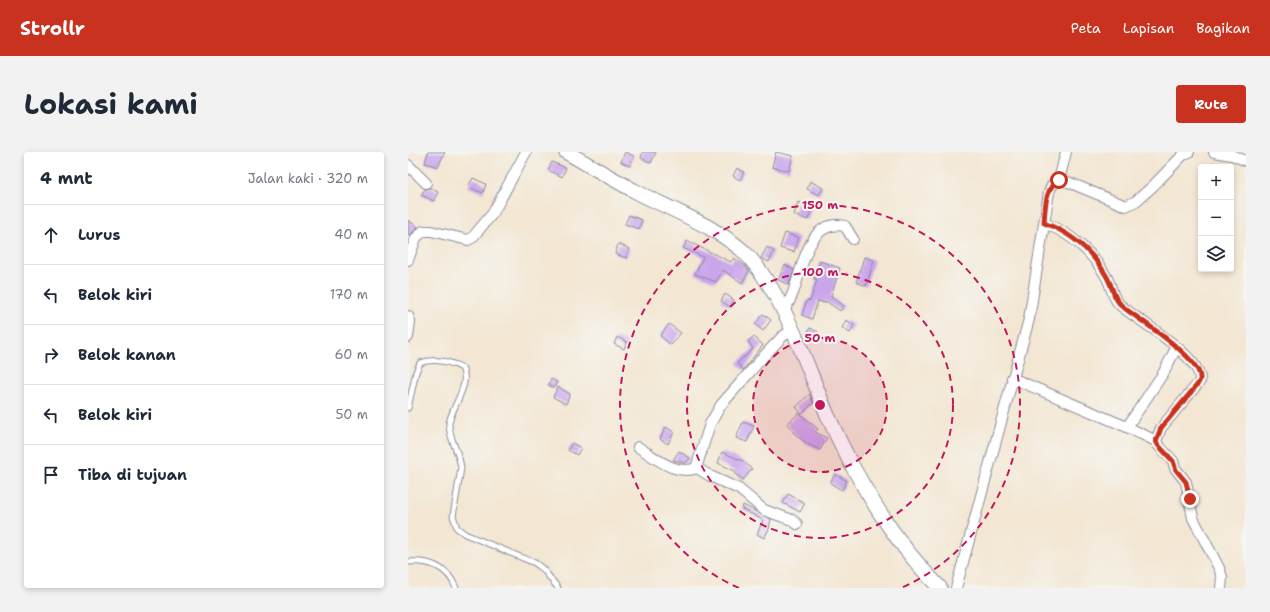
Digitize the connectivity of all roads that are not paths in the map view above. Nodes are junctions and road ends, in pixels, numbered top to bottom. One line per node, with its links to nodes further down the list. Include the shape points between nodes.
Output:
1 (526, 152): 13 (street, via 493,213 472,238 468,240 423,231 416,238)
2 (566, 152): 14 (main road, via 734,244 756,267)
3 (1066, 152): 9 (street)
4 (1189, 152): 9 (street, via 1136,201 1126,206)
5 (1214, 152): 6 (street)
6 (1233, 154): 7 (street)
7 (1246, 161)
8 (408, 165): 10 (street)
9 (1059, 180): 11 (street, via 1052,185 1049,192)
10 (426, 183)
11 (1044, 223): 18 (street, via 1061,229 1076,240 1102,270 1119,304); 19 (street, via 1029,319)
12 (854, 239): 14 (street, via 845,226 838,225 825,229 814,238 804,256 792,299)
13 (408, 260)
14 (783, 311): 16 (main road)
15 (408, 316): 17 (street)
16 (792, 330): 24 (street, via 762,358 722,405 704,442); 29 (main road, via 846,455 885,522 922,570)
17 (408, 337)
18 (1176, 348): 21 (street, via 1164,372); 22 (street, via 1197,367 1200,379 1161,428)
19 (1012, 378): 21 (street); 30 (street)
20 (408, 408): 28 (lane, via 420,363 437,360 457,364 462,368 463,385 450,422 450,433 461,468 453,516 455,524 465,534 535,563)
21 (1127, 427): 22 (street)
22 (1156, 441): 31 (street, via 1186,482 1193,518 1219,568 1222,577)
23 (638, 446): 24 (street, via 673,468 689,471)
24 (697, 468): 25 (street, via 739,490 764,510)
25 (797, 524)
26 (408, 562): 27 (lane, via 440,568 452,578)
27 (456, 588)
28 (558, 588)
29 (940, 588)
30 (956, 588)
31 (1221, 588)

